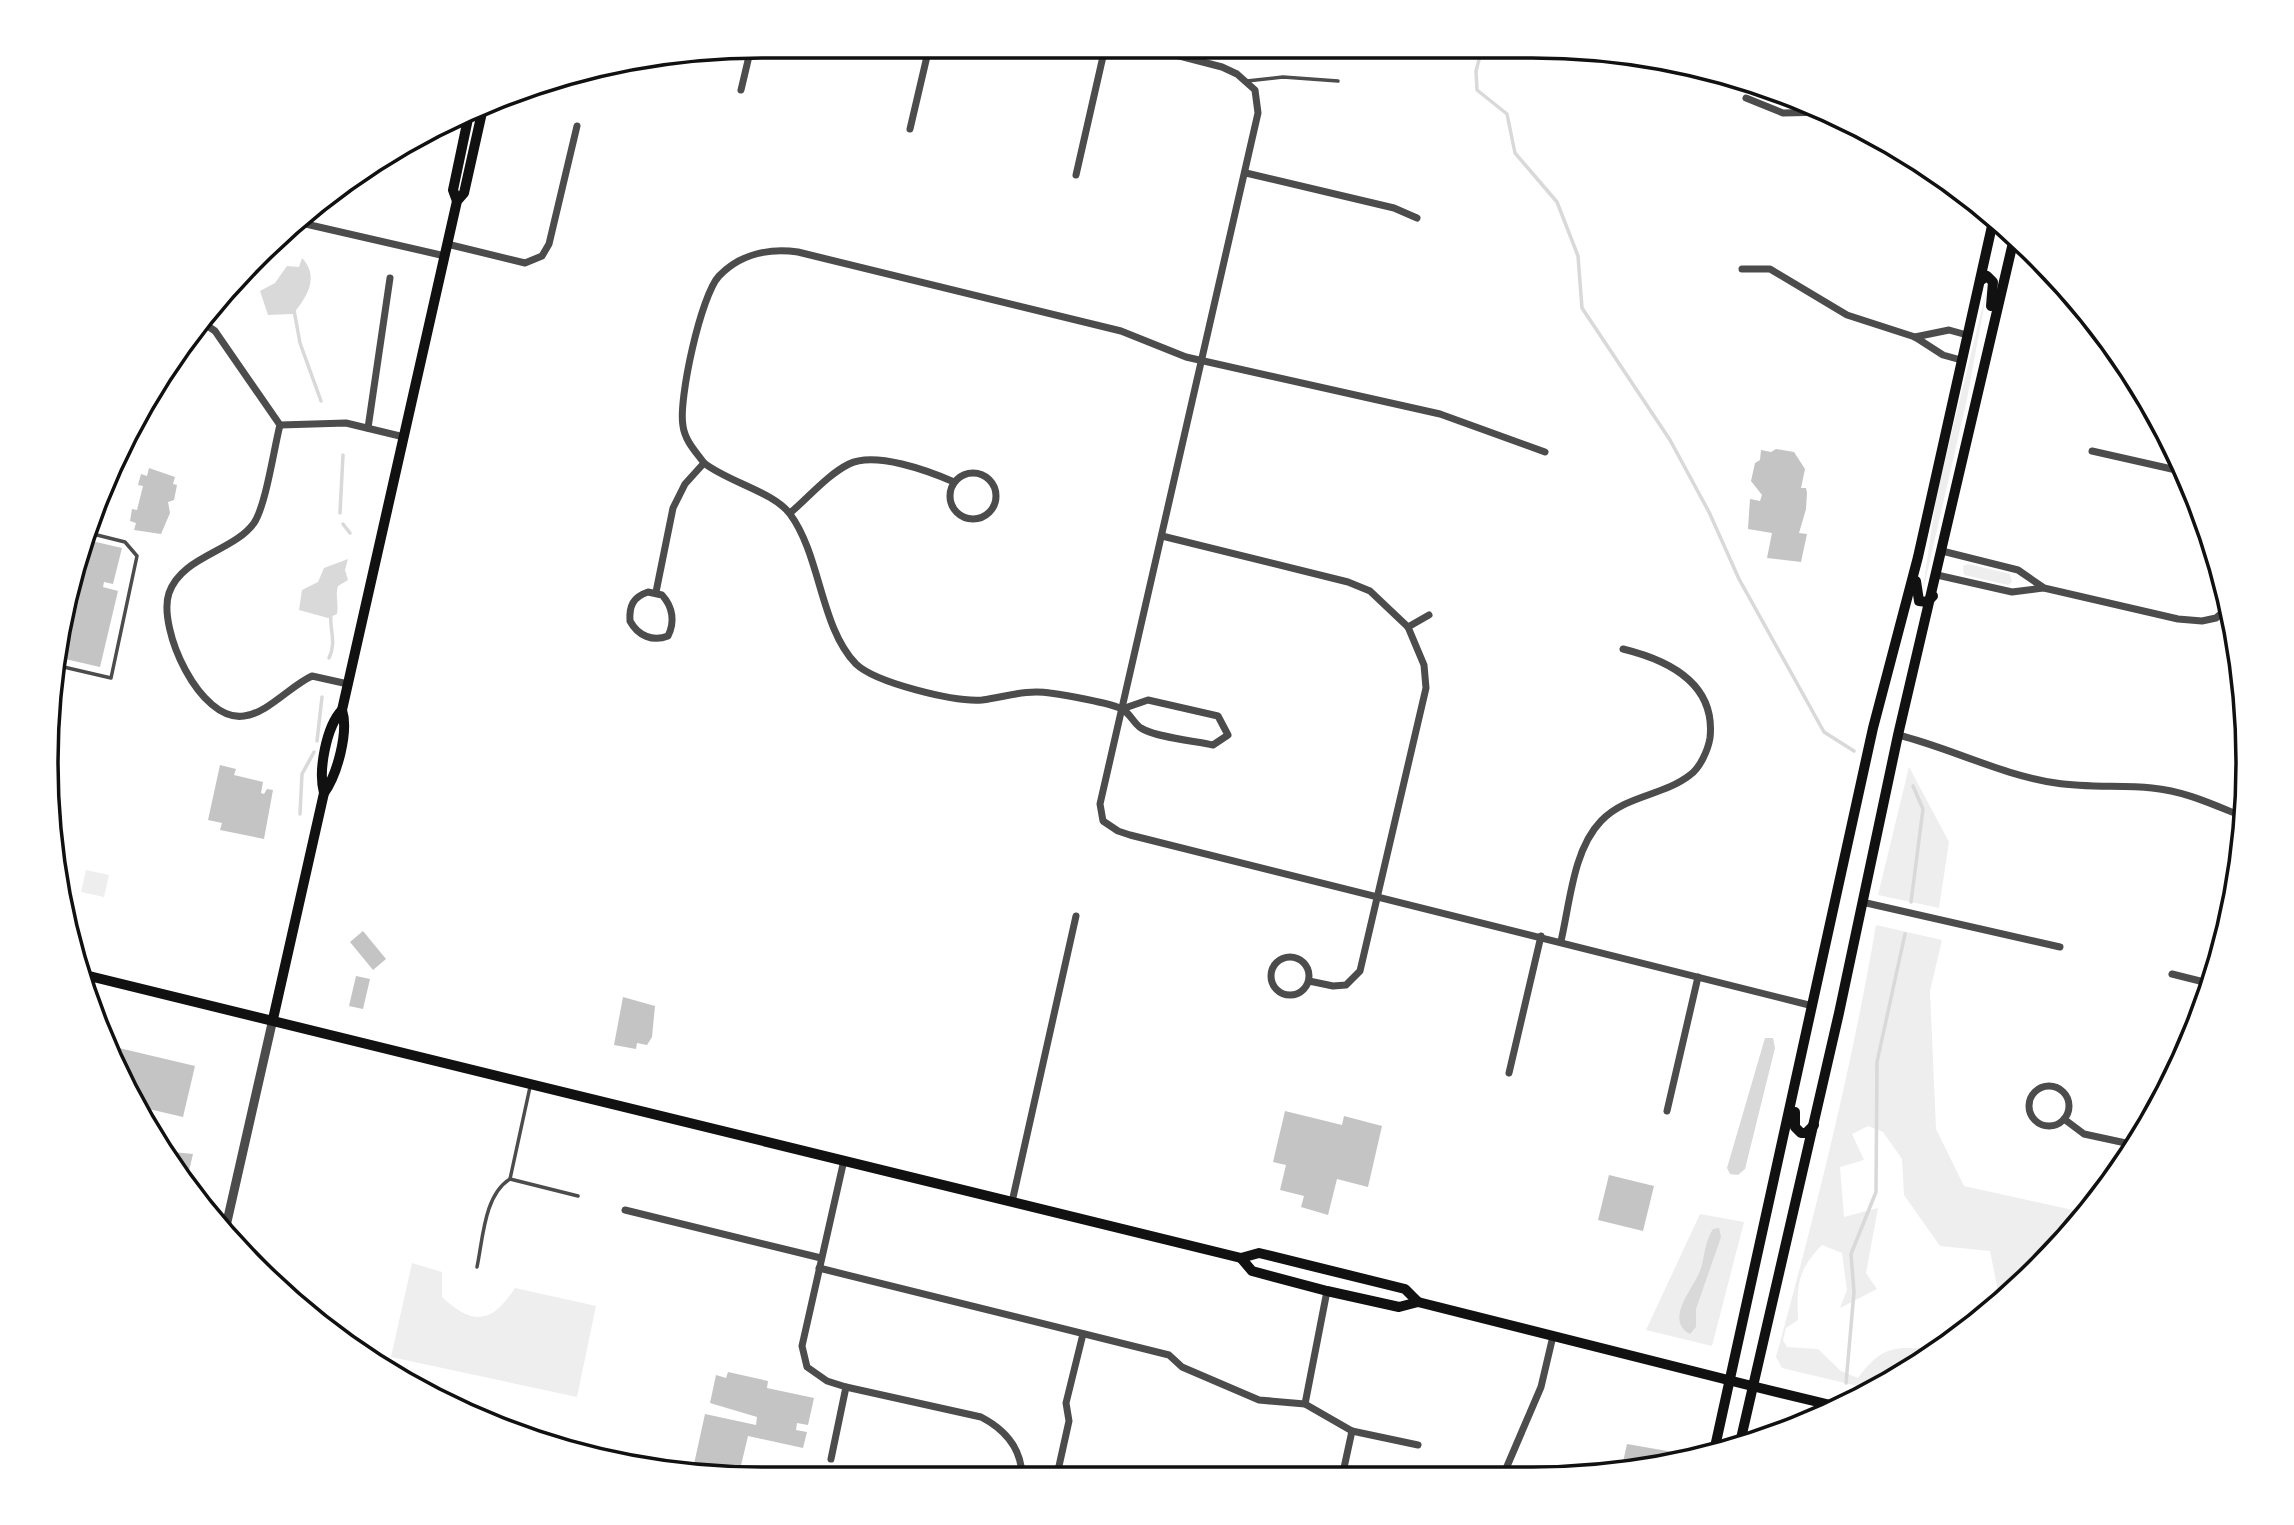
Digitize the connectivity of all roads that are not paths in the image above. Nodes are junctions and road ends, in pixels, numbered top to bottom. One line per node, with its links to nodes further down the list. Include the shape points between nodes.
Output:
1 (749, 58): 7 (street)
2 (927, 58): 13 (street)
3 (1103, 58): 15 (street)
4 (1187, 58): 5 (street, via 1222,67)
5 (1247, 81): 6 (lane); 14 (street, via 1258,99)
6 (1338, 81)
7 (741, 90)
8 (1746, 98): 9 (street, via 1783,113)
9 (1803, 112)
10 (481, 116): 16 (main road, via 464,193)
11 (468, 122): 16 (main road, via 453,190)
12 (577, 126): 21 (street, via 550,244 538,260 525,263)
13 (910, 129)
14 (1246, 173): 17 (street, via 1394,208); 30 (street)
15 (1076, 175)
16 (457, 201): 21 (main road)
17 (1417, 218)
18 (310, 225): 21 (street)
19 (1991, 229): 24 (main road)
20 (2012, 247): 28 (main road)
21 (446, 250): 33 (main road)
22 (1742, 269): 27 (street, via 1770,269 1847,314)
23 (390, 278): 32 (street)
24 (1980, 281): 26 (main road); 28 (main road, via 1990,277 1994,285)
25 (209, 327): 31 (street)
26 (1967, 335): 27 (street, via 1949,330); 29 (main road)
27 (1914, 337): 29 (street)
28 (1989, 343): 42 (main road)
29 (1961, 360): 43 (main road)
30 (1202, 361): 35 (street, via 1440,414); 36 (street, via 1121,331 776,249 729,267 707,295 681,407 683,429); 41 (street)
31 (280, 425): 32 (street, via 327,422); 53 (street, via 253,524 182,573 174,584 165,613 171,642 199,692 234,716 254,713 312,676)
32 (368, 428): 33 (street)
33 (404, 437): 53 (main road)
34 (2092, 451): 37 (street)
35 (1545, 452)
36 (704, 463): 39 (street); 46 (street, via 685,484 673,508)
37 (2172, 469)
38 (954, 482): 38 (street, via 950,497 961,515 975,518 992,507 994,486 983,475 967,474); 39 (street, via 874,458 857,460)
39 (790, 513): 54 (street, via 843,647 857,665 875,676 950,697 981,700 1030,691)
40 (96, 535): 52 (lane, via 125,542 136,556 110,678)
41 (1162, 536): 50 (street, via 1348,582 1370,591); 54 (street)
42 (1942, 551): 44 (main road); 45 (street, via 2018,570)
43 (1918, 557): 47 (main road, via 1917,597 1923,603); 68 (main road, via 1873,728)
44 (1937, 575): 45 (street, via 2012,592); 47 (main road)
45 (2044, 588): 48 (street, via 2179,619 2209,620)
46 (656, 592): 46 (street, via 635,599 630,621 645,636 661,639 672,628 672,612)
47 (1933, 596): 55 (main road)
48 (2220, 613)
49 (1429, 615): 50 (street)
50 (1408, 627): 57 (street, via 1424,665 1426,688)
51 (1623, 649): 61 (street, via 1652,656 1689,677 1708,712 1709,743 1693,774 1631,800 1600,821 1582,851)
52 (65, 667)
53 (348, 684): 69 (main road, via 338,753 324,793)
54 (1122, 709): 54 (street, via 1142,729 1213,745 1228,735 1218,716 1148,699); 57 (street, via 1100,804 1100,814 1109,826 1130,835)
55 (1898, 735): 56 (street, via 2020,775 2056,783 2175,792); 58 (main road)
56 (2235, 813)
57 (1378, 895): 60 (street); 66 (street, via 1355,979 1333,986)
58 (1862, 902): 62 (street); 75 (main road)
59 (1076, 916): 80 (street)
60 (1541, 936): 61 (street); 71 (street)
61 (1560, 941): 65 (street)
62 (2060, 947)
63 (2172, 974): 67 (street)
64 (91, 976): 69 (main road)
65 (1698, 977): 68 (street); 73 (street)
66 (1309, 981): 66 (street, via 1308,969 1295,957 1283,958 1271,971 1275,989 1286,995 1303,991)
67 (2201, 981)
68 (1813, 1006): 70 (main road)
69 (273, 1019): 72 (main road); 82 (street)
70 (1801, 1064): 75 (main road, via 1795,1126 1806,1133); 91 (main road)
71 (1509, 1073)
72 (531, 1083): 77 (main road); 78 (lane)
73 (1667, 1111)
74 (2064, 1119): 74 (street, via 2053,1126 2039,1124 2030,1114 2033,1094 2049,1086 2061,1090 2068,1101); 76 (street, via 2084,1134)
75 (1814, 1125): 92 (main road)
76 (2124, 1143)
77 (844, 1160): 80 (main road); 83 (street)
78 (510, 1180): 79 (lane); 85 (lane, via 495,1192)
79 (578, 1196)
80 (1012, 1202): 84 (main road)
81 (625, 1210): 83 (street)
82 (227, 1220)
83 (821, 1258): 86 (street)
84 (1241, 1258): 87 (main road, via 1252,1271); 88 (main road, via 1259,1253 1398,1287)
85 (477, 1267)
86 (819, 1268): 89 (street); 93 (street, via 802,1355 807,1367)
87 (1327, 1291): 88 (main road, via 1399,1307); 95 (street)
88 (1418, 1302): 90 (main road)
89 (1083, 1334): 95 (street, via 1169,1355 1182,1367 1259,1400); 102 (street, via 1066,1403 1069,1421)
90 (1553, 1336): 91 (main road); 104 (street, via 1541,1387)
91 (1728, 1381): 92 (main road); 98 (main road)
92 (1752, 1386): 94 (main road); 97 (main road)
93 (846, 1387): 100 (street); 101 (street, via 981,1417 1013,1442)
94 (1824, 1403)
95 (1305, 1404): 96 (street)
96 (1352, 1431): 99 (street); 103 (street)
97 (1742, 1435)
98 (1716, 1442)
99 (1418, 1446)
100 (831, 1459)
101 (1021, 1467)
102 (1059, 1467)
103 (1344, 1467)
104 (1507, 1467)

